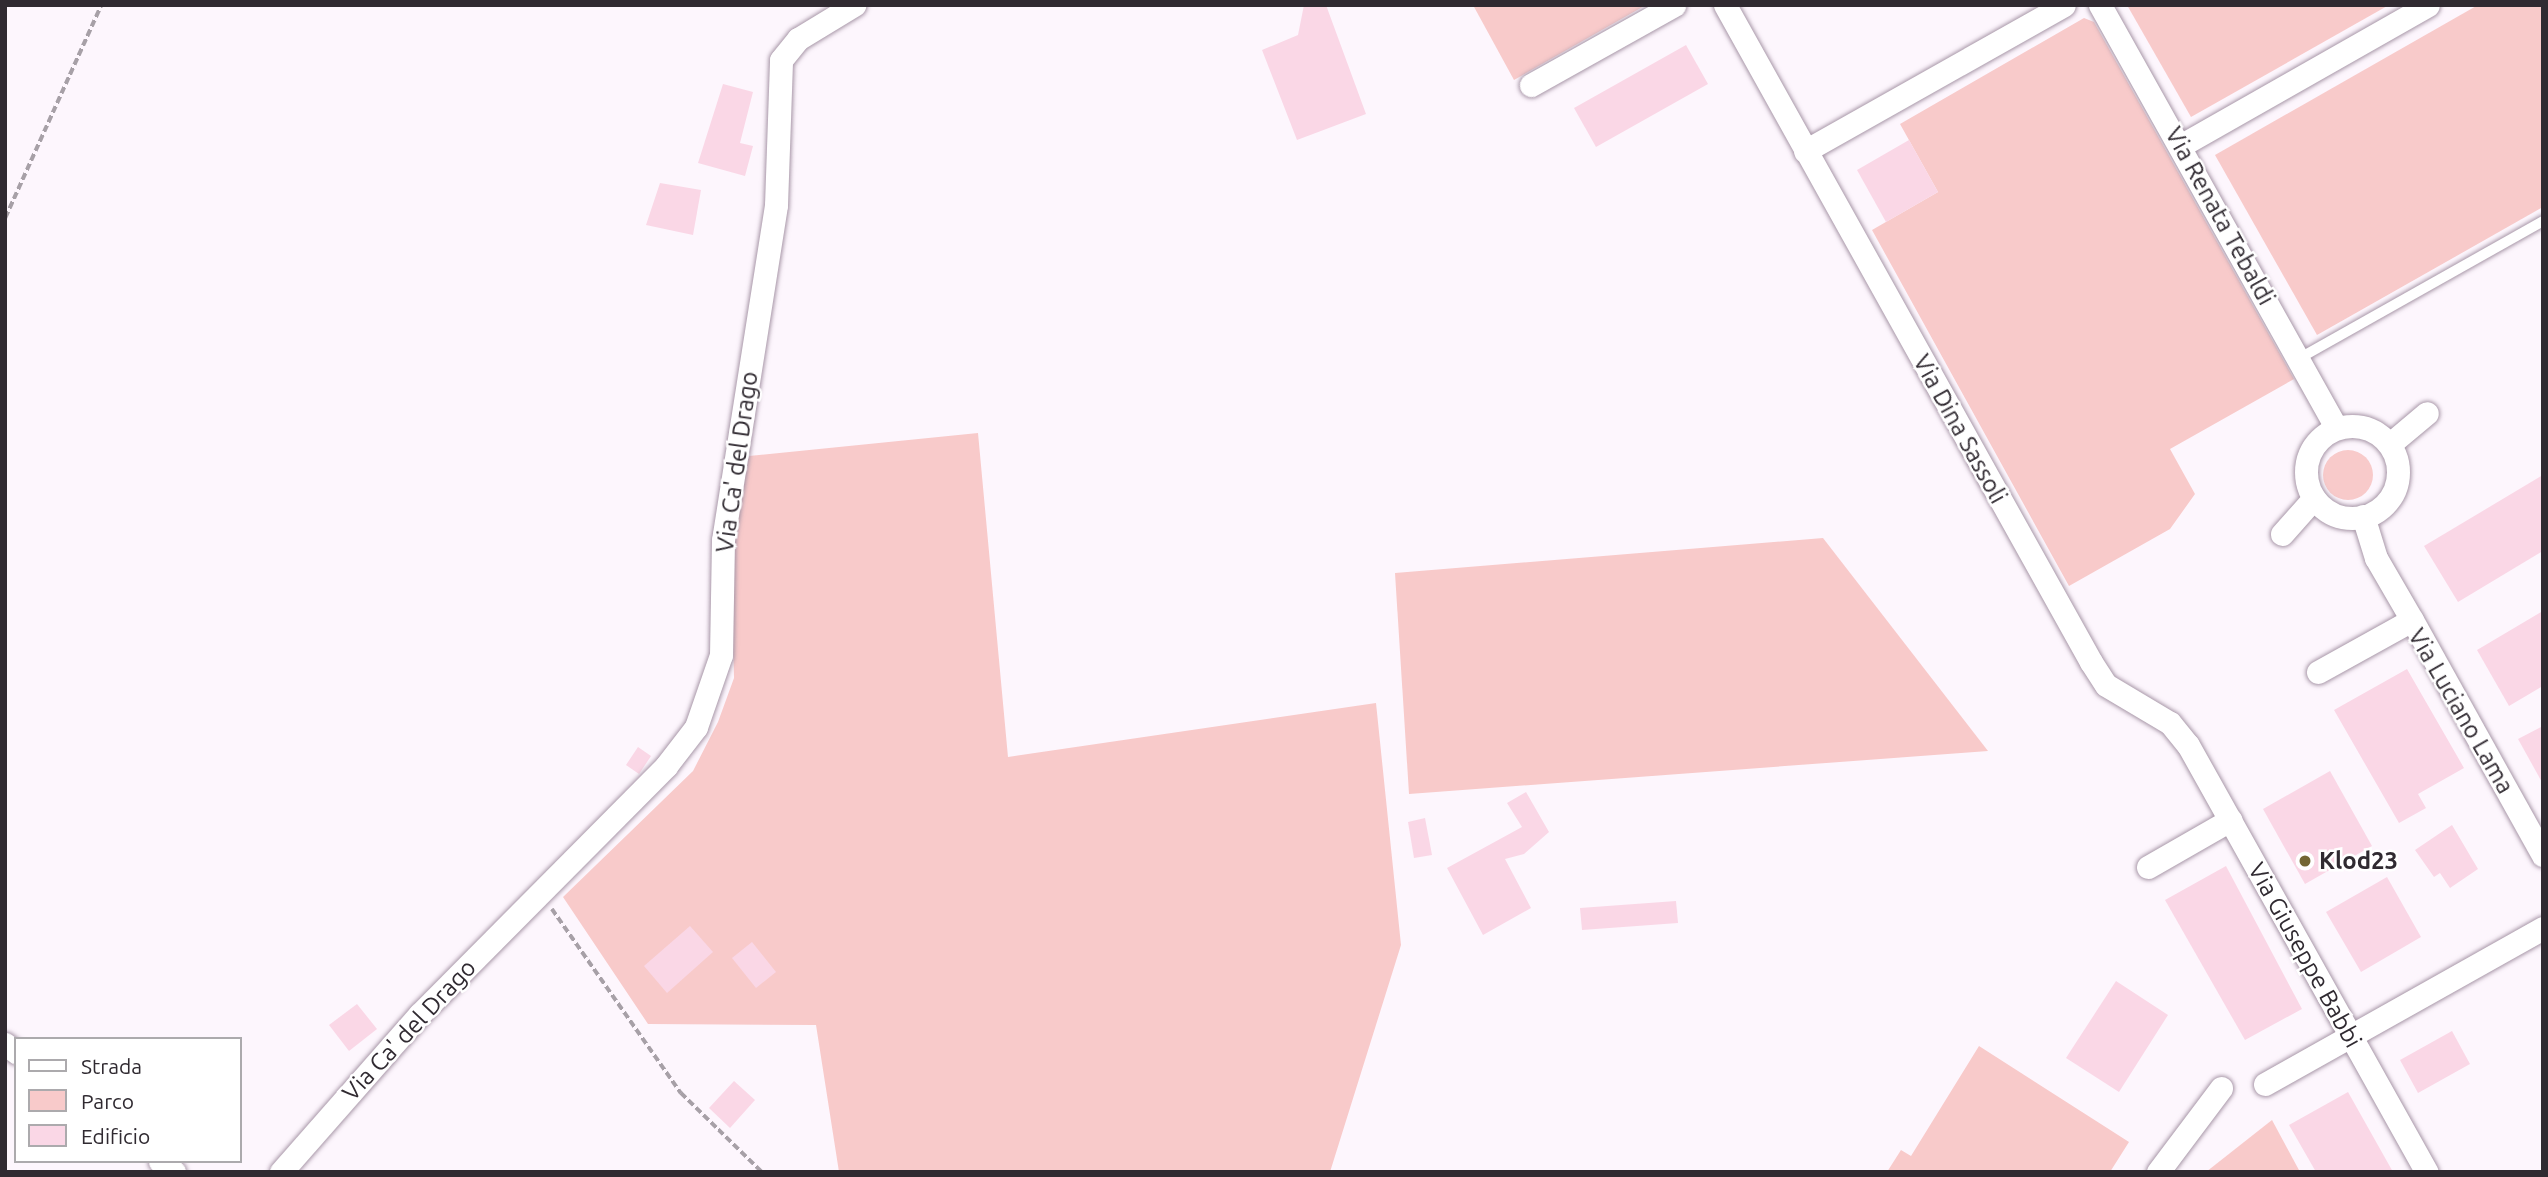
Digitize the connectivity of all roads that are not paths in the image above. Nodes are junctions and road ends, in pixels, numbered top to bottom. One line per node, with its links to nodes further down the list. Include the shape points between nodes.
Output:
1 (854, 5): 27 (street, Via Ca' del Drago, via 798,38 781,60 776,205 723,540 721,654 710,696 666,766 420,1014)
2 (1674, 5): 7 (street)
3 (1725, 5): 9 (street, Via Dina Sassoli)
4 (2064, 5): 9 (street)
5 (2099, 5): 8 (street, Via Renata Tebaldi)
6 (2428, 5): 8 (street)
7 (1531, 85)
8 (2180, 146): 11 (street, Via Renata Tebaldi)
9 (1805, 151): 20 (street, Via Dina Sassoli, via 2091,662 2106,685 2170,723)
10 (2543, 221): 11 (lane)
11 (2300, 358): 13 (street, Via Renata Tebaldi)
12 (2427, 413): 14 (street)
13 (2336, 428): 14 (street, via 2356,426); 15 (street, via 2311,450 2307,483)
14 (2390, 444): 16 (street, via 2398,479 2391,496)
15 (2314, 498): 16 (street, via 2335,515); 17 (street)
16 (2362, 516): 18 (street, via 2376,558)
17 (2281, 534)
18 (2412, 620): 19 (street, Via Luciano Lama); 21 (street, Via Luciano Lama)
19 (2318, 672)
20 (2230, 820): 22 (street); 24 (street, Via Giuseppe Babbi)
21 (2543, 855)
22 (2148, 867)
23 (2543, 928): 24 (street)
24 (2350, 1035): 25 (street); 29 (street, Via Giuseppe Babbi)
25 (2265, 1084)
26 (2221, 1088): 28 (street)
27 (281, 1172)
28 (2158, 1172)
29 (2427, 1172)

